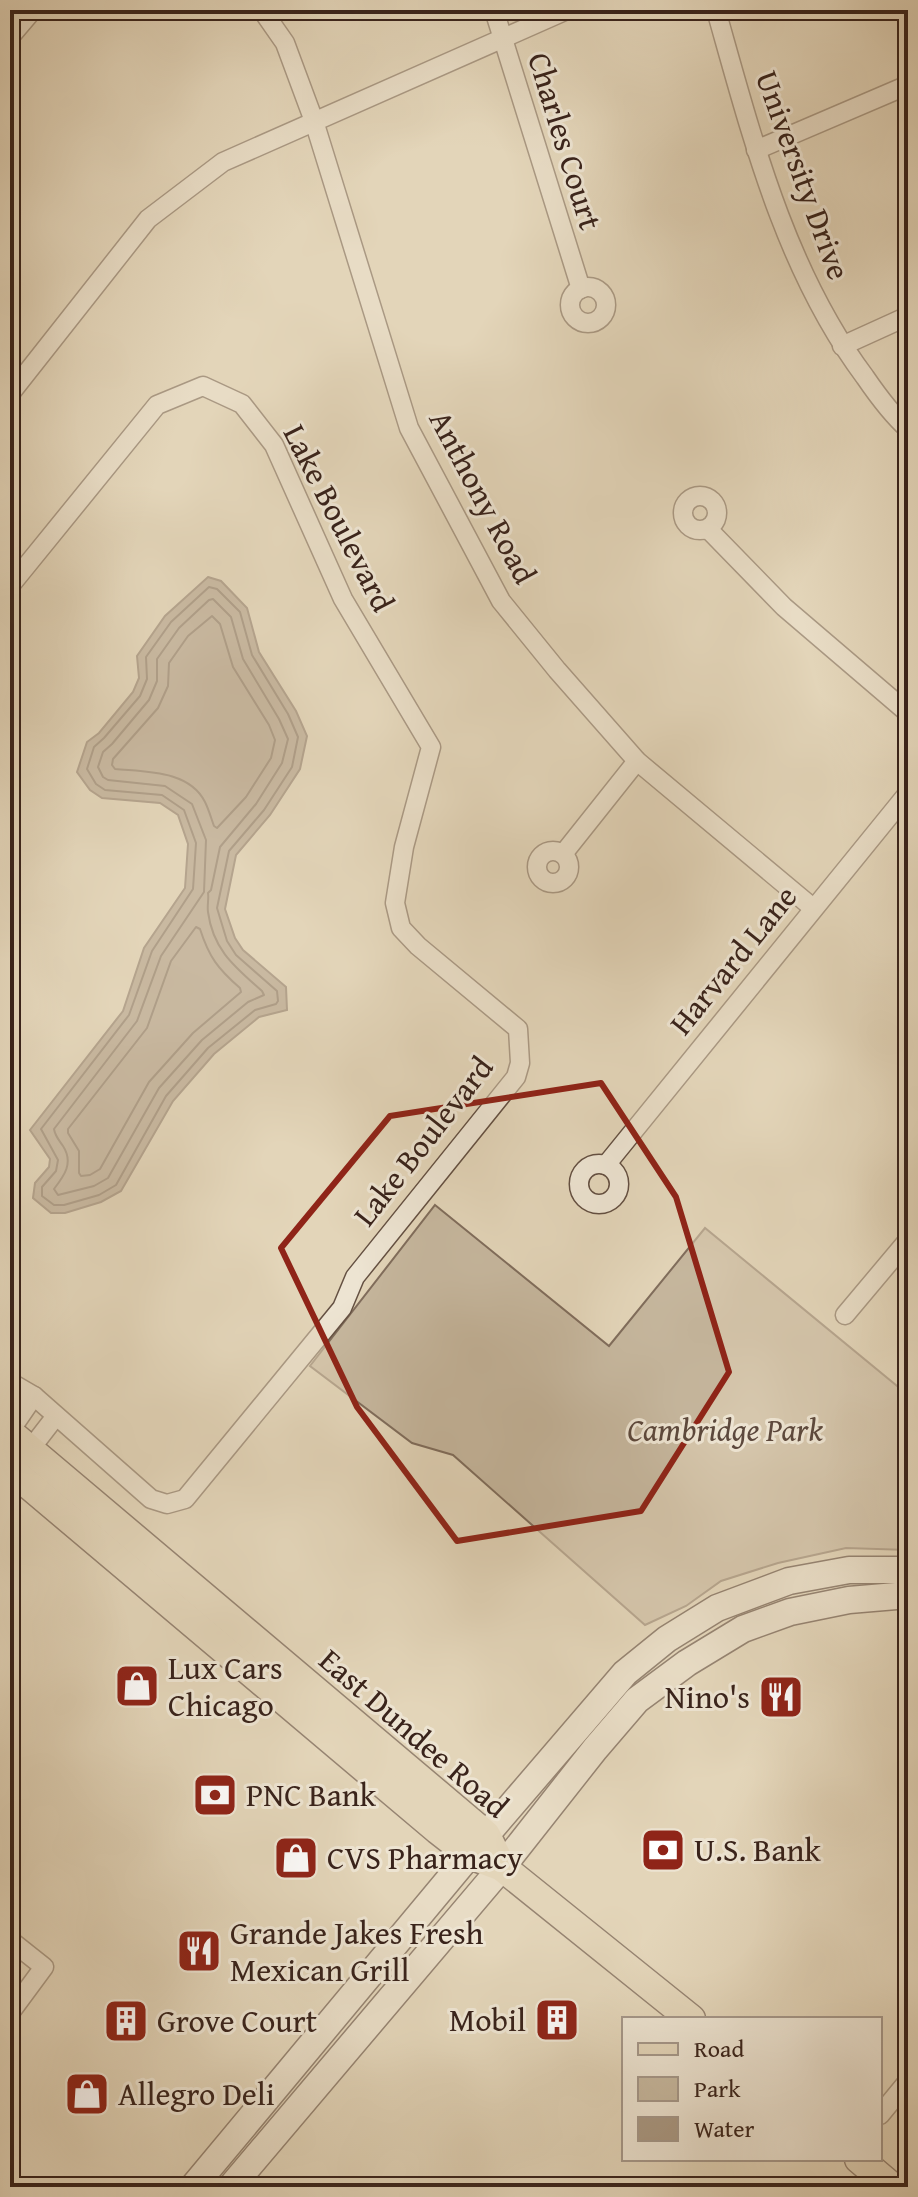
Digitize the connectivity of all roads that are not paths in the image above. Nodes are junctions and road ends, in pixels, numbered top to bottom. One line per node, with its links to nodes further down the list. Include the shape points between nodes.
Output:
1 (33, 10): 6 (street)
2 (262, 10): 9 (street, Anthony Road, via 285,43)
3 (494, 10): 7 (street, Charles Court)
4 (567, 10): 7 (street)
5 (716, 10): 10 (street, University Drive)
6 (10, 37)
7 (502, 39): 9 (street); 11 (street, Charles Court)
8 (908, 85): 10 (street)
9 (314, 121): 14 (street, via 223,162 148,219); 20 (street, Anthony Road, via 409,428 501,601)
10 (756, 150): 13 (street, University Drive, via 802,274)
11 (581, 289)
12 (908, 316): 13 (street)
13 (842, 346): 16 (street, University Drive)
14 (17, 370): 15 (street)
15 (10, 394)
16 (908, 429)
17 (708, 529): 19 (street, via 784,607)
18 (10, 586): 29 (street, Lake Boulevard, via 157,405 203,386 242,404 274,445 343,599 431,747 397,889 401,928 518,1029 520,1063 516,1077 355,1277 342,1308 185,1499 167,1504 151,1499)
19 (908, 713)
20 (637, 761): 22 (street); 23 (street, Anthony Road)
21 (908, 793): 23 (street, Harvard Lane)
22 (563, 854)
23 (813, 908): 24 (street, Harvard Lane)
24 (606, 1165)
25 (908, 1240): 26 (street)
26 (845, 1315)
27 (10, 1382): 28 (street, Lake Boulevard)
28 (34, 1396): 29 (street, Lake Boulevard); 30 (street)
29 (56, 1416): 30 (street)
30 (17, 1438): 31 (street); 34 (main road, East Dundee Road)
31 (11, 1471): 34 (main road, East Dundee Road, via 438,1830)
32 (908, 1570): 34 (main road, via 849,1570 789,1581 717,1608 667,1639 625,1673)
33 (908, 1595): 35 (main road, via 790,1612 743,1629 687,1663 637,1700)
34 (478, 1845): 35 (main road, East Dundee Road); 42 (main road)
35 (502, 1867): 38 (main road, East Dundee Road); 43 (main road)
36 (10, 1940): 37 (street, via 44,1967)
37 (10, 2007)
38 (689, 2017)
39 (908, 2081): 40 (street)
40 (882, 2113)
41 (861, 2161): 44 (main road)
42 (193, 2187)
43 (231, 2187)
44 (892, 2187)

